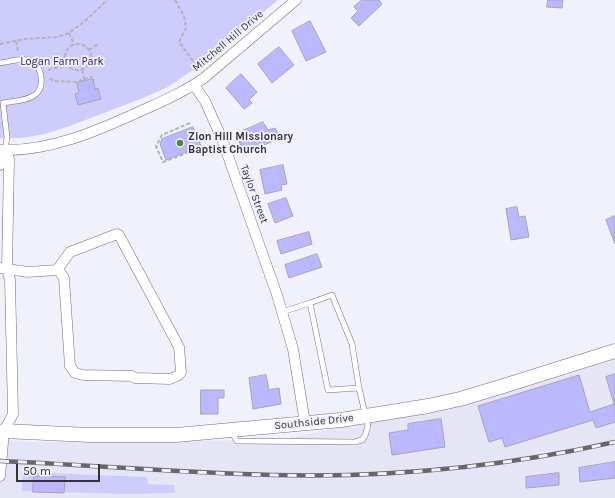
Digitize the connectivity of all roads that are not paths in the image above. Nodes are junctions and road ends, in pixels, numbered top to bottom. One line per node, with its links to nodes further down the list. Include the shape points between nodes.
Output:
1 (296, 0): 3 (street, Mitchell Hill Drive)
2 (0, 63): 4 (lane, via 28,60 40,72 41,79 40,90 36,94 29,98)
3 (194, 85): 5 (street, via 132,116 68,140 40,147); 10 (street, Taylor Street, via 205,101 222,139)
4 (1, 103): 5 (lane, via 8,137)
5 (2, 150): 6 (street); 7 (street, via 9,159)
6 (0, 165)
7 (3, 268): 8 (street, via 28,272); 15 (street, via 10,280 13,414)
8 (58, 269): 8 (street, via 70,252 119,235 179,347 179,375 170,379 75,373 70,366 64,278)
9 (310, 303): 10 (lane); 12 (lane, via 328,390); 12 (lane, via 332,295 352,344)
10 (282, 312): 14 (street, Taylor Street, via 293,349)
11 (615, 351): 13 (street, Southside Drive, via 478,394 428,406)
12 (359, 388): 13 (lane)
13 (366, 416): 14 (street, Southside Drive); 16 (lane, via 368,426 365,436 355,442 237,441)
14 (305, 423): 16 (street, Southside Drive)
15 (1, 429): 16 (street, Southside Drive, via 134,435 176,435); 17 (street)
16 (230, 430)
17 (0, 476)

